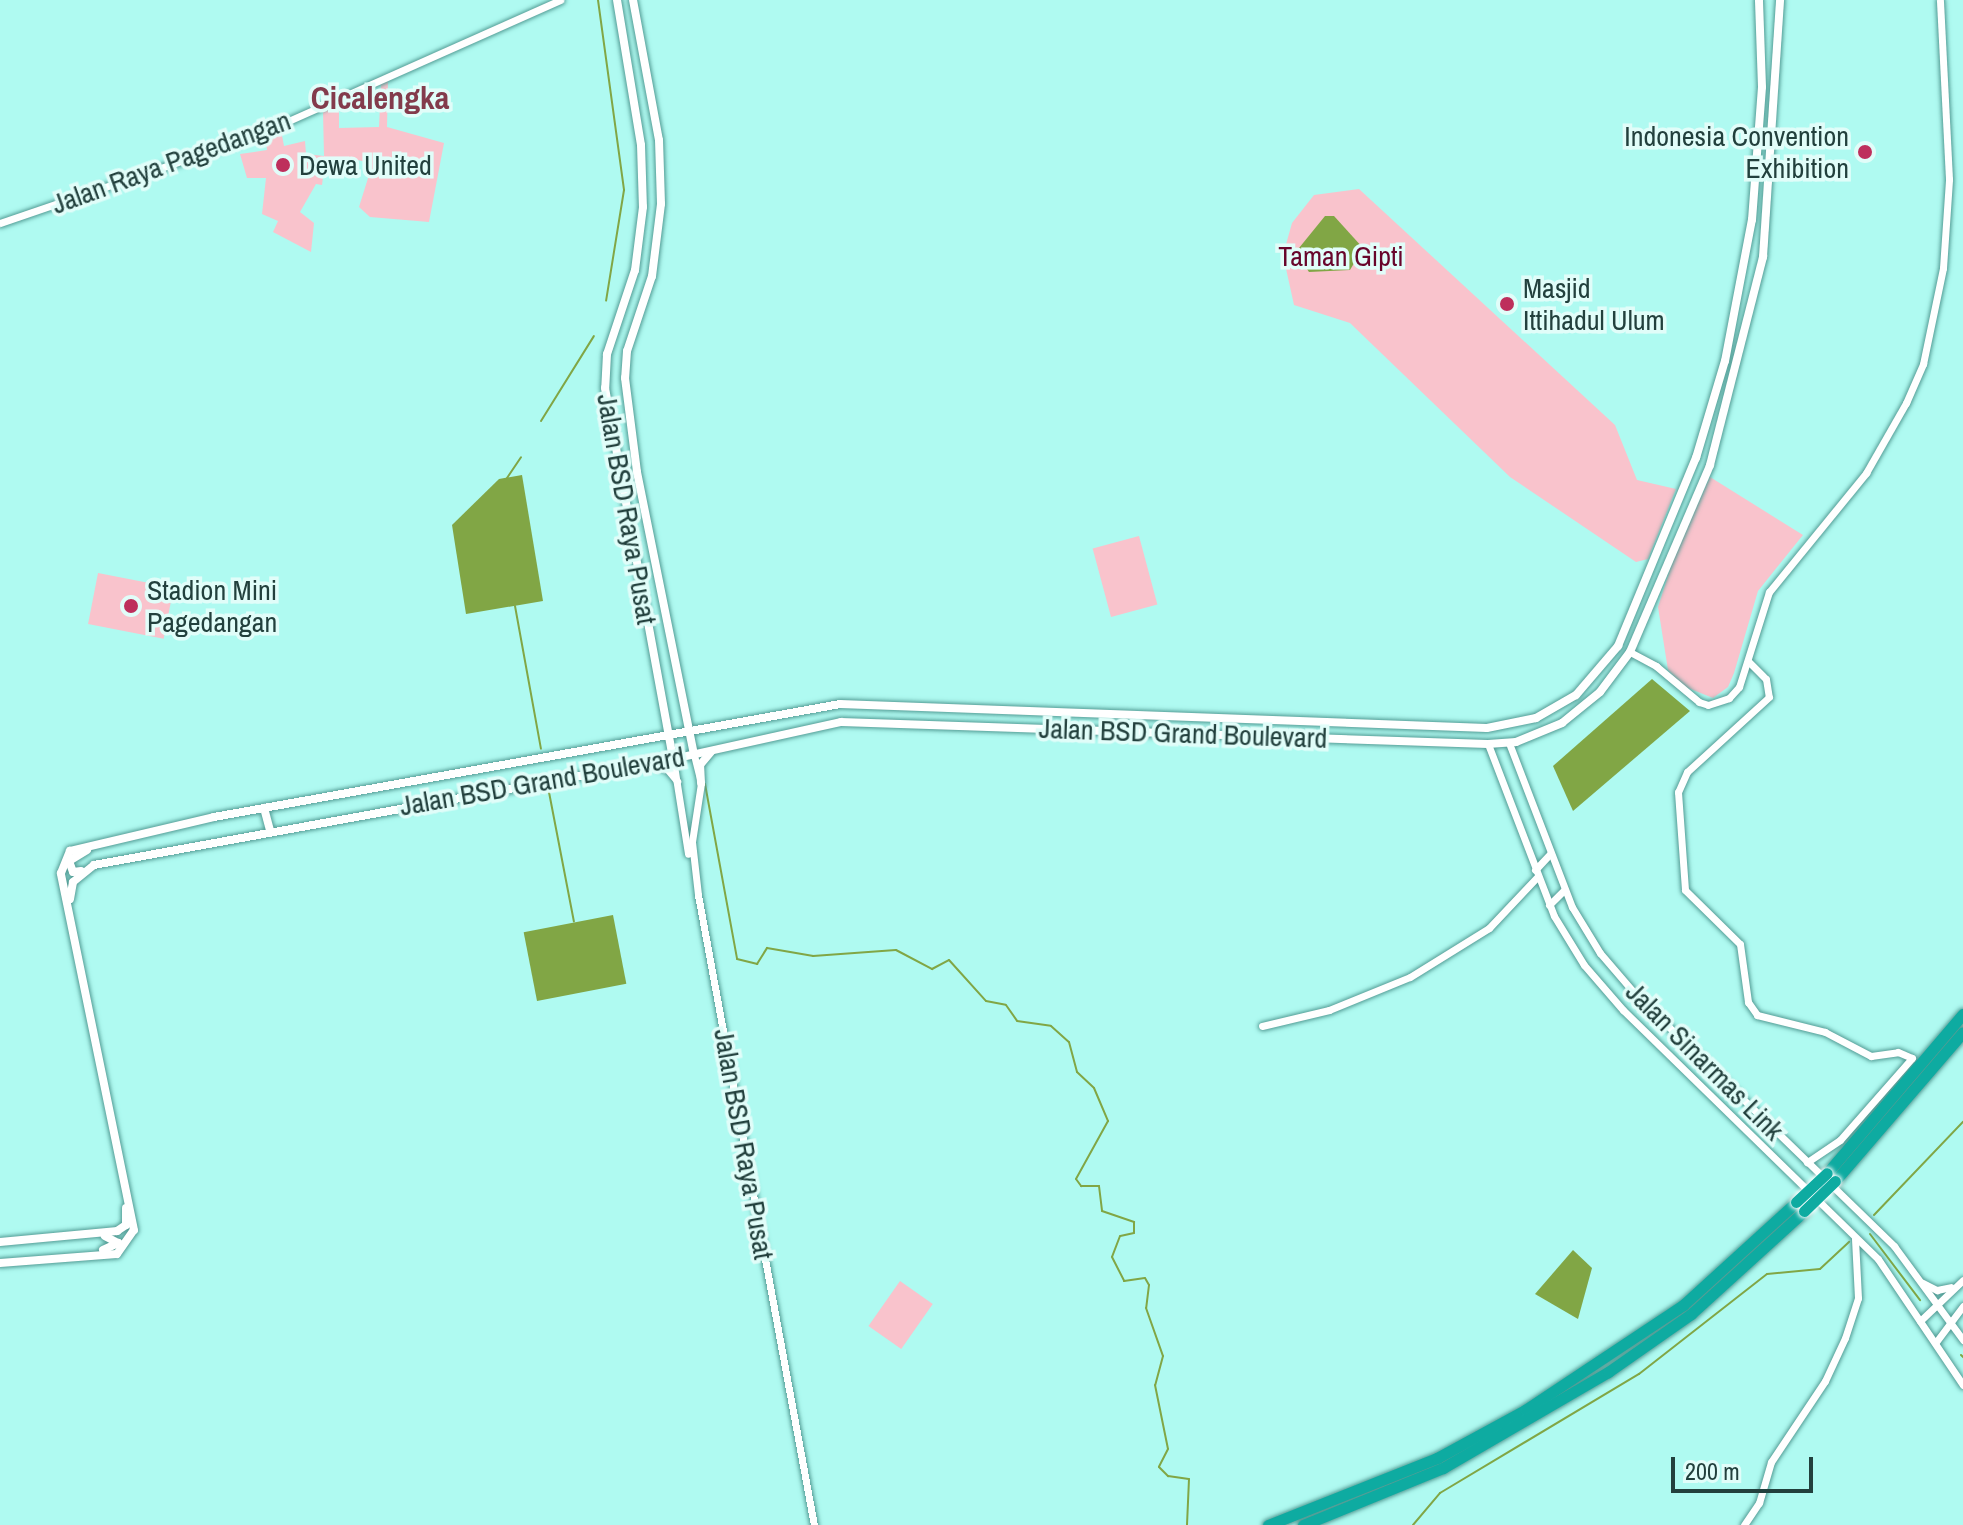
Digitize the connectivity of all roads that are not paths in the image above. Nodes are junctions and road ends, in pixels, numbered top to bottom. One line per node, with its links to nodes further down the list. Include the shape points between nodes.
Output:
1 (560, 0): 11 (street, Jalan Raya Pagedangan, via 257,135)
2 (635, 0): 7 (main road, Jalan BSD Raya Pusat)
3 (1759, 0): 9 (main road, Jalan BSD Grand Boulevard)
4 (1780, 0): 10 (main road, Jalan BSD Grand Boulevard)
5 (1940, 0): 15 (street, via 1949,179 1943,268 1923,364 1866,473 1769,592)
6 (616, 3): 8 (main road, Jalan BSD Raya Pusat)
7 (650, 89): 8 (main road); 16 (main road, Jalan BSD Raya Pusat, via 661,204 652,276 627,351 625,378 637,472)
8 (633, 92): 18 (main road, Jalan BSD Raya Pusat, via 643,207 635,270 607,354 605,388)
9 (1759, 131): 10 (main road); 12 (main road, Jalan BSD Grand Boulevard)
10 (1774, 132): 13 (main road, Jalan BSD Grand Boulevard)
11 (0, 223)
12 (1748, 253): 13 (main road); 19 (main road, Jalan BSD Grand Boulevard, via 1704,436 1618,646 1576,695 1536,718)
13 (1763, 257): 14 (main road, Jalan BSD Grand Boulevard, via 1710,465)
14 (1630, 652): 15 (street, via 1699,702 1721,703 1739,687); 26 (main road, Jalan BSD Grand Boulevard, via 1583,708 1541,734)
15 (1748, 661): 49 (street, via 1766,679 1769,697 1687,772 1678,792 1685,890 1740,944 1748,1002 1757,1015 1825,1032 1871,1056 1898,1052 1912,1058 1840,1140)
16 (684, 711): 20 (main road, via 699,725); 23 (main road, Jalan BSD Raya Pusat)
17 (1104, 711): 20 (main road, Jalan BSD Grand Boulevard, via 866,702); 21 (main road, Jalan BSD Grand Boulevard); 22 (main road)
18 (663, 715): 24 (main road, Jalan BSD Raya Pusat); 25 (main road, via 660,728)
19 (1507, 726): 21 (main road, Jalan BSD Grand Boulevard); 26 (main road)
20 (713, 727): 23 (main road, Jalan BSD Grand Boulevard)
21 (1487, 728): 27 (main road)
22 (1104, 729): 27 (main road, Jalan BSD Grand Boulevard); 28 (main road, Jalan BSD Grand Boulevard, via 865,720)
23 (688, 732): 24 (main road, Jalan BSD Grand Boulevard); 29 (main road, Jalan BSD Raya Pusat)
24 (667, 736): 25 (main road, Jalan BSD Grand Boulevard); 30 (main road, Jalan BSD Raya Pusat)
25 (645, 740): 34 (main road, Jalan BSD Grand Boulevard)
26 (1509, 743): 27 (main road, Jalan BSD Grand Boulevard); 37 (street, Jalan Sinarmas Link)
27 (1488, 744): 39 (street, Jalan Sinarmas Link)
28 (719, 749): 29 (main road, Jalan BSD Grand Boulevard); 33 (main road, via 704,758)
29 (694, 755): 30 (main road, Jalan BSD Grand Boulevard); 33 (street)
30 (673, 759): 31 (main road, Jalan BSD Grand Boulevard); 32 (street)
31 (648, 763): 32 (street, via 667,769); 35 (main road, Jalan BSD Grand Boulevard)
32 (678, 783): 41 (street)
33 (701, 783): 41 (street, via 692,849)
34 (264, 808): 35 (main road); 36 (main road, Jalan BSD Grand Boulevard)
35 (270, 831): 38 (main road, Jalan BSD Grand Boulevard)
36 (107, 840): 38 (main road, via 69,861 73,872); 43 (main road, Jalan BSD Grand Boulevard, via 65,856 61,873)
37 (1550, 854): 39 (street); 40 (street, Jalan Sinarmas Link)
38 (85, 869): 43 (main road, via 71,887)
39 (1536, 873): 42 (street, Jalan Sinarmas Link); 45 (street, via 1489,928 1410,977 1329,1010)
40 (1564, 890): 42 (street); 47 (street, Jalan Sinarmas Link, via 1616,973)
41 (698, 895): 68 (street, Jalan BSD Raya Pusat)
42 (1549, 905): 48 (street, Jalan Sinarmas Link, via 1601,986)
43 (70, 908): 51 (main road)
44 (1963, 1014): 50 (highway)
45 (1262, 1026)
46 (1963, 1032): 50 (highway)
47 (1740, 1098): 48 (street); 49 (street, Jalan Sinarmas Link)
48 (1724, 1110): 53 (street, Jalan Sinarmas Link)
49 (1807, 1162): 57 (street, Jalan Sinarmas Link, via 1894,1246)
50 (1831, 1177): 66 (highway, bridge, via 1691,1314 1569,1397 1443,1468)
51 (126, 1203): 52 (main road, via 126,1225); 55 (main road, via 134,1230 117,1254)
52 (100, 1235): 54 (main road); 55 (main road, via 117,1239 117,1246)
53 (1855, 1237): 61 (street, Jalan Sinarmas Link, via 1892,1278); 69 (street, via 1858,1298 1845,1338 1825,1381 1771,1462 1759,1503)
54 (0, 1242)
55 (58, 1258): 56 (main road)
56 (0, 1263)
57 (1918, 1279): 58 (street, via 1937,1290); 59 (street, Jalan Sinarmas Link)
58 (1962, 1281): 59 (street)
59 (1935, 1305): 61 (street); 62 (street, Jalan Sinarmas Link)
60 (1963, 1306): 62 (street)
61 (1920, 1321): 64 (street, Jalan Sinarmas Link)
62 (1947, 1321): 63 (street, Jalan Sinarmas Link); 64 (street)
63 (1963, 1340)
64 (1936, 1342): 65 (street)
65 (1963, 1385)
66 (1302, 1521): 67 (highway)
67 (1271, 1524)
68 (814, 1525)
69 (1744, 1525)

